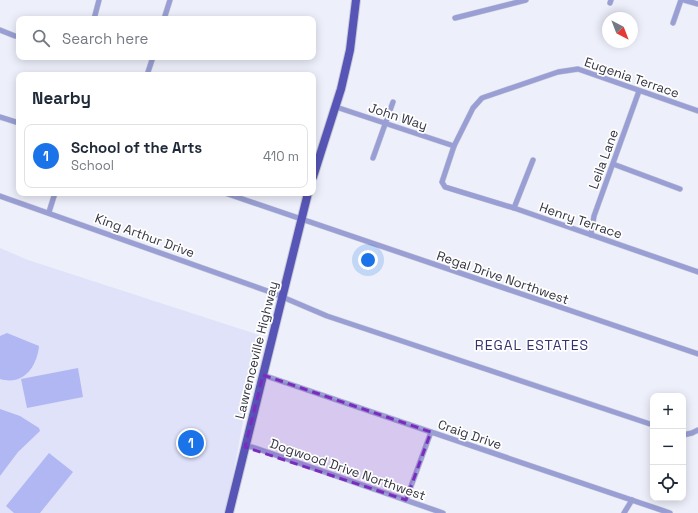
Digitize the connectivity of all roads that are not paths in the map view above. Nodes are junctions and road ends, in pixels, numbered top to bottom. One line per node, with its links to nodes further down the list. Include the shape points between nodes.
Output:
1 (99, 0): 8 (street)
2 (170, 0): 9 (street)
3 (356, 0): 18 (main road, via 350,50)
4 (526, 0): 10 (street)
5 (680, 0): 11 (street)
6 (684, 0): 7 (street)
7 (698, 4)
8 (95, 16)
9 (165, 16)
10 (455, 18)
11 (673, 23)
12 (0, 30): 13 (street)
13 (15, 36)
14 (152, 60): 15 (street)
15 (148, 72)
16 (639, 91): 19 (street, Eugenia Terrace); 23 (street, Eugenia Terrace, via 578,69 558,72 482,98 473,108); 26 (street, Leila Lane)
17 (392, 102): 22 (street)
18 (336, 107): 22 (street, John Way); 27 (main road)
19 (698, 111)
20 (0, 117): 21 (street)
21 (16, 122)
22 (386, 124): 23 (street, John Way); 24 (street)
23 (454, 146): 29 (street, Eugenia Terrace, via 442,182 445,187)
24 (373, 158)
25 (533, 160): 34 (street)
26 (613, 164): 28 (street); 37 (street, Leila Lane, via 594,216)
27 (316, 168)
28 (680, 189)
29 (456, 191): 34 (street, Henry Terrace)
30 (0, 196): 35 (street, King Arthur Drive)
31 (54, 196): 35 (street)
32 (234, 196): 36 (street, Regal Drive Northwest)
33 (307, 196): 36 (main road, Lawrenceville Highway)
34 (514, 208): 37 (street, Henry Terrace)
35 (49, 212): 39 (street, King Arthur Drive)
36 (301, 219): 39 (main road, Lawrenceville Highway); 40 (street, Regal Drive Northwest)
37 (591, 235): 38 (street, Henry Terrace)
38 (698, 272)
39 (281, 296): 41 (main road, Lawrenceville Highway); 42 (street, via 333,318)
40 (698, 354)
41 (263, 375): 44 (street, Craig Drive); 46 (main road, Lawrenceville Highway)
42 (650, 425)
43 (698, 430): 45 (street)
44 (431, 432): 47 (street); 48 (street, Craig Drive)
45 (686, 434)
46 (245, 447): 47 (street, Dogwood Drive Northwest, via 252,447); 49 (main road, Lawrenceville Highway)
47 (406, 500): 50 (street, Dogwood Drive Northwest)
48 (632, 500): 51 (street); 52 (street, Craig Drive)
49 (229, 513)
50 (443, 513)
51 (624, 513)
52 (670, 513)

